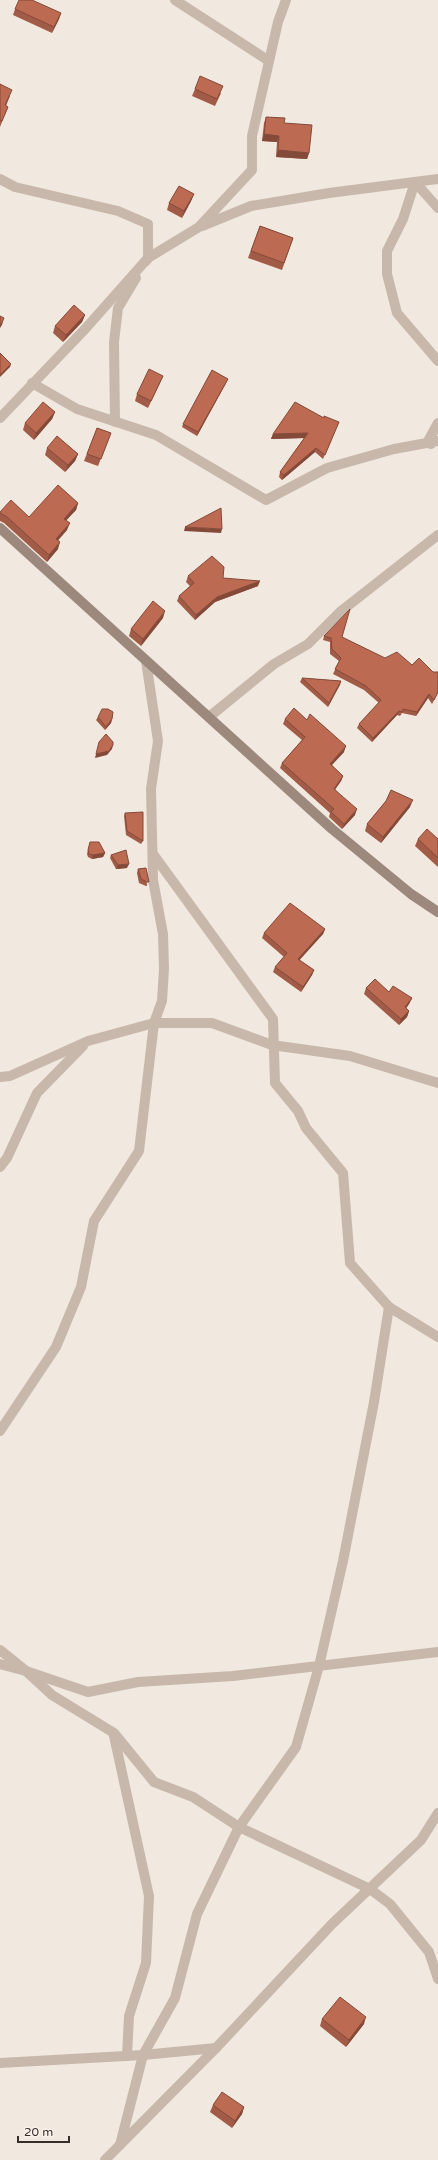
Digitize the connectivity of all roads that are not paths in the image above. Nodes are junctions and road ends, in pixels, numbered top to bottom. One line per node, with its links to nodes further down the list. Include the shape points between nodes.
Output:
1 (175, 0): 3 (street)
2 (286, 0): 3 (street)
3 (269, 61): 8 (street, via 252,136 252,170)
4 (0, 179): 9 (street, via 15,187 118,211 148,224)
5 (438, 179): 6 (street)
6 (415, 182): 7 (street); 8 (street, via 251,206); 10 (street, via 403,219 387,251 387,274 397,313)
7 (438, 208)
8 (199, 227): 9 (street)
9 (148, 258): 11 (street, via 86,328); 13 (street, via 118,308 114,342)
10 (438, 361)
11 (32, 383): 12 (street); 13 (street, via 77,409)
12 (0, 418)
13 (115, 422): 16 (street, via 156,434 266,500 327,468 394,449)
14 (438, 423): 16 (street)
15 (438, 441): 16 (street)
16 (427, 443): 17 (street)
17 (438, 447)
18 (0, 528): 20 (main road)
19 (438, 535): 21 (street, via 346,608 308,644 274,664)
20 (146, 661): 21 (main road); 22 (street, via 158,741 151,789)
21 (209, 717): 23 (main road, via 332,829 411,894)
22 (153, 854): 24 (street, via 153,880 162,934 164,969 162,1001); 26 (street, via 273,1019)
23 (438, 912)
24 (154, 1023): 25 (street); 26 (street, via 212,1023); 32 (street, via 139,1151 94,1221 81,1286 56,1347)
25 (88, 1041): 27 (street, via 10,1076); 29 (street, via 37,1093 7,1158)
26 (272, 1045): 28 (street, via 350,1056); 30 (street, via 275,1083 298,1111 306,1128 343,1173 350,1263)
27 (0, 1077)
28 (438, 1083)
29 (0, 1167)
30 (389, 1307): 31 (street); 36 (street, via 374,1402 343,1561)
31 (438, 1336)
32 (0, 1431)
33 (0, 1650): 37 (street)
34 (438, 1652): 36 (street)
35 (0, 1664): 37 (street)
36 (319, 1666): 37 (street, via 233,1676 138,1682 88,1692); 40 (street, via 296,1747)
37 (26, 1671): 38 (street, via 52,1695)
38 (114, 1733): 40 (street, via 154,1782 193,1797); 46 (street, via 149,1896 146,1963 129,2016)
39 (438, 1813): 41 (street, via 421,1840)
40 (239, 1827): 41 (street); 45 (street, via 197,1914 174,1998)
41 (370, 1889): 42 (street, via 390,1904); 44 (street, via 332,1924)
42 (434, 1955): 43 (street)
43 (438, 1979)
44 (216, 2048): 45 (street); 48 (street)
45 (143, 2055): 46 (street); 48 (street)
46 (128, 2056): 47 (street)
47 (0, 2064)
48 (120, 2144): 49 (street)
49 (105, 2160)

